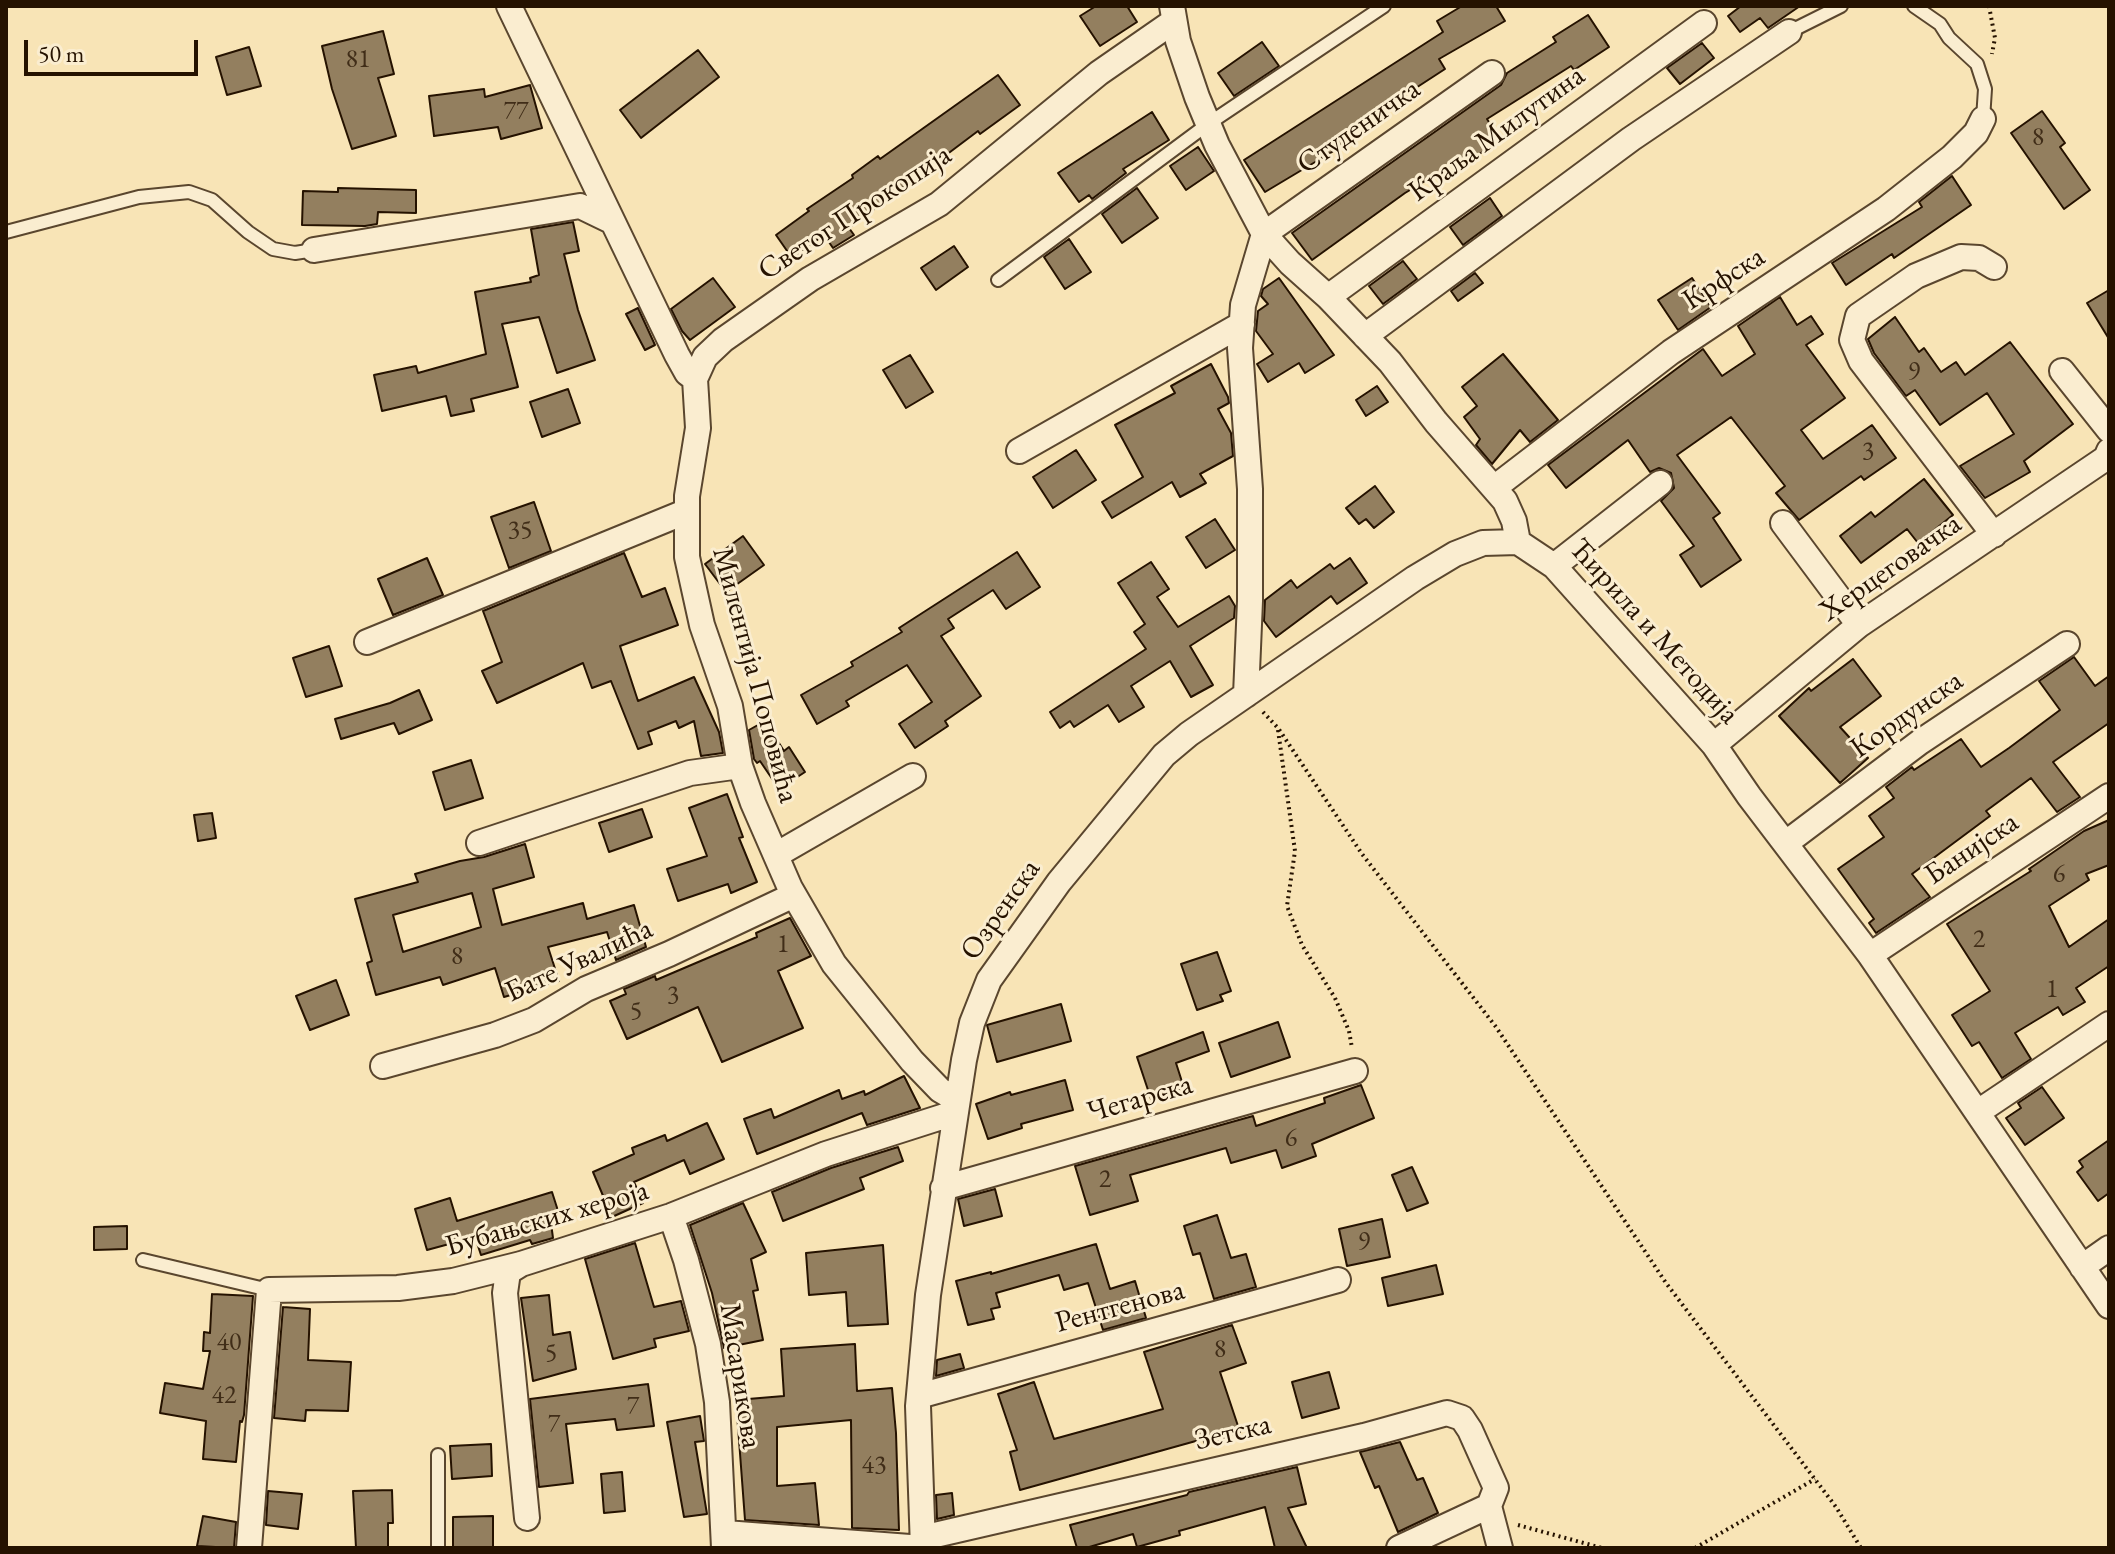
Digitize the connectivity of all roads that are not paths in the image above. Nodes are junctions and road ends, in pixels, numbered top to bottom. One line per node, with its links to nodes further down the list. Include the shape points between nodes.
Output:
1 (509, 6): 11 (street)
2 (1384, 6): 10 (lane)
3 (1841, 6): 7 (lane)
4 (1914, 6): 9 (lane, via 1940,24 1982,74)
5 (1173, 14): 10 (street, via 1182,56); 21 (street, Светог Прокопија, via 939,204 810,279 723,340 705,357)
6 (1704, 23): 17 (street, Краља Милутина)
7 (1789, 32): 19 (street, via 1631,139)
8 (1492, 73): 13 (street, Студеничка)
9 (1983, 119): 26 (street, Крфска, via 1952,157 1886,209 1671,352)
10 (1208, 124): 13 (street); 16 (lane)
11 (611, 221): 14 (street, via 580,206); 21 (street, via 681,365)
12 (6, 232): 14 (lane, via 114,202 189,192 212,200 273,249)
13 (1264, 234): 17 (street); 18 (street)
14 (314, 250)
15 (1994, 267): 29 (street, via 1979,258 1961,257 1916,276 1858,316 1852,340 1861,361)
16 (998, 280)
17 (1328, 297): 19 (street)
18 (1242, 324): 23 (street); 35 (street, via 1240,369 1251,498)
19 (1365, 336): 26 (street)
20 (2062, 371): 22 (street)
21 (695, 379): 27 (street, Милентија Поповића, via 698,428)
22 (2109, 430)
23 (1019, 451)
24 (2109, 451): 29 (street, Херцеговачка)
25 (1660, 483): 31 (street)
26 (1494, 488): 30 (street, via 1510,511)
27 (685, 512): 33 (street); 37 (street, Милентија Поповића, via 692,588 730,706)
28 (1783, 523): 32 (street)
29 (1994, 535): 32 (street, Херцеговачка)
30 (1518, 542): 31 (street, Ћирила и Методија); 35 (street, Озренска, via 1483,543 1455,554)
31 (1554, 566): 36 (street, Ћирила и Методија)
32 (1859, 625): 36 (street, Херцеговачка)
33 (367, 642)
34 (2067, 644): 41 (street, Кордунска, via 1920,742)
35 (1246, 695): 48 (street, Озренска, via 1164,755 1011,946 980,999)
36 (1714, 745): 41 (street, Ћирила и Методија)
37 (740, 766): 40 (street, via 690,773); 42 (street, Милентија Поповића)
38 (913, 776): 42 (street)
39 (2109, 796): 44 (street, Банијска)
40 (479, 843)
41 (1786, 843): 44 (street, Ћирила и Методија)
42 (776, 855): 43 (street, Милентија Поповића)
43 (794, 895): 46 (street, Бате Увалића, via 586,989 534,1020); 48 (street, Милентија Поповића, via 858,997)
44 (1870, 955): 49 (street, Ћирила и Методија)
45 (2109, 1024): 49 (street)
46 (383, 1066)
47 (1355, 1071): 50 (street, Чегарска)
48 (956, 1107): 50 (street, Озренска); 51 (street, Бубањских хероја)
49 (1978, 1112): 55 (street, Ћирила и Методија)
50 (943, 1188): 59 (street, Озренска)
51 (671, 1216): 54 (street, Бубањских хероја); 63 (street, Масарикова, via 708,1344 717,1402)
52 (2109, 1248): 55 (street)
53 (143, 1260): 57 (lane, Бубањских хероја)
54 (521, 1264): 57 (street, Бубањских хероја, via 398,1288); 62 (street, via 508,1272 505,1293)
55 (2082, 1267): 58 (street, Ћирила и Методија)
56 (1338, 1280): 59 (street, Рентгенова)
57 (269, 1290): 65 (street)
58 (2109, 1306)
59 (919, 1396): 64 (street, Озренска)
60 (438, 1455): 66 (lane)
61 (1491, 1512): 64 (street, Зетска, via 1496,1488 1470,1430 1462,1418 1447,1413); 67 (street); 68 (street, Зетска)
62 (527, 1518)
63 (724, 1541): 64 (street, Зетска)
64 (923, 1545)
65 (249, 1548)
66 (438, 1548)
67 (1399, 1548)
68 (1500, 1548)

